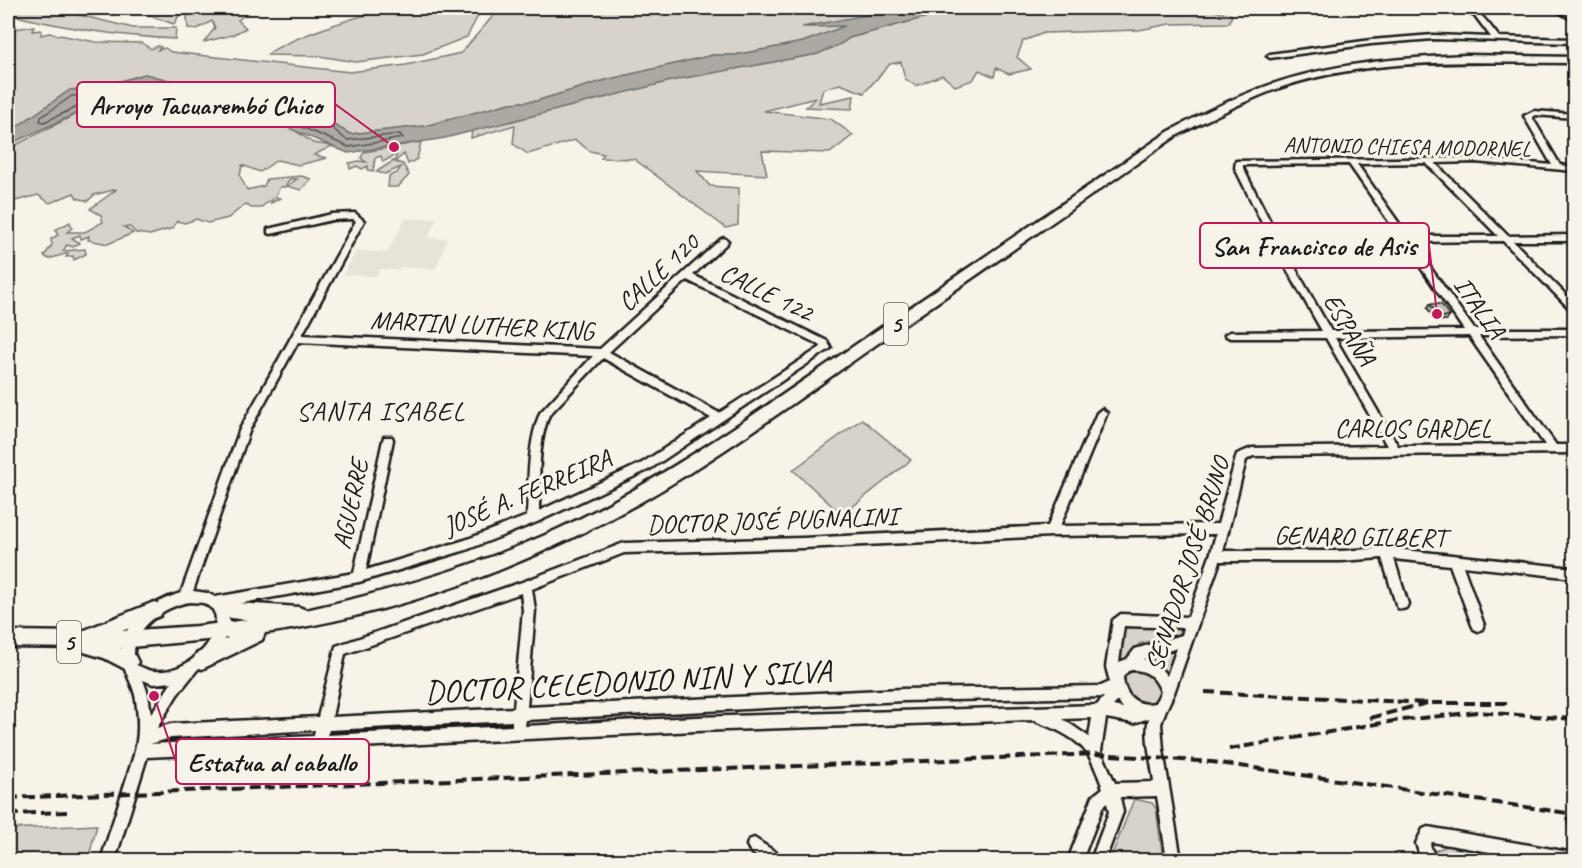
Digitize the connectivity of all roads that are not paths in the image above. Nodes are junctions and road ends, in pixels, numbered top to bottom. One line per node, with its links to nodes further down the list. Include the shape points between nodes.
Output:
1 (1464, 8): 4 (street, via 1478,16)
2 (1556, 8): 3 (street)
3 (1575, 19)
4 (1497, 38): 5 (street); 6 (street, via 1400,38)
5 (1575, 41)
6 (1270, 56)
7 (1575, 60): 50 (highway, 5, via 1461,57 1383,62 1291,80 1233,100 1172,134 642,496 504,561 408,595)
8 (1575, 116): 12 (street, via 1528,116)
9 (1351, 160): 10 (street, ANTONIO CHIESA MODORNEL); 11 (street, ANTONIO CHIESA MODORNEL); 17 (street, ITALIA)
10 (1430, 162): 12 (street, ANTONIO CHIESA MODORNEL, via 1475,160); 15 (street)
11 (1239, 163): 19 (street, ESPAÑA)
12 (1557, 167): 13 (street, ANTONIO CHIESA MODORNEL)
13 (1575, 169)
14 (271, 231): 27 (street, via 332,217 355,216 360,221)
15 (1505, 238): 16 (street); 17 (street); 22 (street)
16 (1575, 238)
17 (1406, 239): 19 (street); 26 (street, ITALIA)
18 (1227, 240): 19 (street)
19 (1275, 240): 25 (street, ESPAÑA)
20 (724, 241): 21 (street, CALLE 120)
21 (687, 276): 28 (street, CALLE 122, via 824,343); 29 (street, CALLE 120)
22 (1575, 308)
23 (1575, 332): 26 (street)
24 (1230, 334): 25 (street)
25 (1328, 334): 26 (street); 35 (street, ESPAÑA)
26 (1474, 334): 34 (street, ITALIA)
27 (297, 338): 29 (street, MARTIN LUTHER KING); 46 (street, via 245,429)
28 (826, 348): 31 (street, JOSÉ A. FERREIRA)
29 (602, 353): 31 (street, MARTIN LUTHER KING); 37 (street, CALLE 120, via 545,413 539,425)
30 (1102, 412): 39 (street)
31 (719, 418): 37 (street, JOSÉ A. FERREIRA, via 646,466)
32 (388, 440): 44 (street, AGUERRE)
33 (1575, 449): 34 (street, CARLOS GARDEL)
34 (1554, 450): 35 (street, CARLOS GARDEL)
35 (1395, 451): 36 (street, CARLOS GARDEL)
36 (1252, 452): 38 (street, SENADOR JOSÉ BRUNO, via 1241,457 1237,466)
37 (533, 519): 44 (street, JOSÉ A. FERREIRA, via 466,545)
38 (1223, 530): 39 (street, DOCTOR JOSÉ PUGNALINI); 41 (street, SENADOR JOSÉ BRUNO)
39 (1052, 531): 45 (street, DOCTOR JOSÉ PUGNALINI, via 624,548)
40 (1386, 553): 41 (street, GENARO GILBERT); 42 (street, GENARO GILBERT); 47 (street)
41 (1216, 556): 51 (street, SENADOR JOSÉ BRUNO)
42 (1454, 559): 43 (street, GENARO GILBERT); 52 (street)
43 (1575, 573)
44 (359, 577): 48 (street, JOSÉ A. FERREIRA)
45 (526, 586): 68 (street, via 529,610); 71 (street, DOCTOR JOSÉ PUGNALINI, via 340,650)
46 (185, 597): 48 (street, JOSÉ A. FERREIRA, via 207,597); 49 (street)
47 (1402, 604)
48 (218, 606): 50 (highway); 54 (street, via 224,621)
49 (154, 610): 56 (street); 58 (highway)
50 (320, 617): 53 (highway, 5)
51 (1192, 623): 57 (street, SENADOR JOSÉ BRUNO); 62 (street, via 1116,624 1112,667)
52 (1478, 625)
53 (271, 627): 54 (highway, 5); 59 (highway)
54 (222, 633): 56 (highway, 5); 59 (street)
55 (8, 639): 58 (highway, 5)
56 (130, 640): 58 (highway, 5); 61 (street)
57 (1186, 640): 60 (street, via 1139,653); 63 (street, SENADOR JOSÉ BRUNO)
58 (69, 642): 61 (highway, via 107,650)
59 (199, 662): 61 (street, via 161,678 150,678); 75 (street, via 172,691)
60 (1132, 663): 62 (street, via 1124,666); 63 (street, via 1156,671)
61 (131, 666): 75 (street, via 143,701)
62 (1117, 684): 64 (street, DOCTOR CELEDONIO NIN Y SILVA, via 1101,692 1043,695); 66 (street, via 1126,703 1136,709); 67 (street)
63 (1168, 693): 66 (street)
64 (903, 695): 65 (street, DOCTOR CELEDONIO NIN Y SILVA); 70 (street)
65 (697, 704): 68 (street, DOCTOR CELEDONIO NIN Y SILVA); 72 (street)
66 (1156, 710): 67 (street, DOCTOR CELEDONIO NIN Y SILVA, via 1134,716); 78 (street, via 1154,724)
67 (1100, 711): 69 (street, DOCTOR CELEDONIO NIN Y SILVA); 76 (street)
68 (520, 712): 71 (street, DOCTOR CELEDONIO NIN Y SILVA); 73 (street)
69 (1036, 715): 70 (street, DOCTOR CELEDONIO NIN Y SILVA); 76 (street, via 1061,724)
70 (905, 716): 72 (street, DOCTOR CELEDONIO NIN Y SILVA)
71 (324, 723): 74 (street); 75 (street, DOCTOR CELEDONIO NIN Y SILVA, via 171,731)
72 (696, 724): 73 (street, DOCTOR CELEDONIO NIN Y SILVA)
73 (518, 733): 74 (street, DOCTOR CELEDONIO NIN Y SILVA)
74 (320, 743): 75 (street, DOCTOR CELEDONIO NIN Y SILVA)
75 (142, 745): 81 (street)
76 (1094, 751): 77 (street)
77 (1111, 789): 78 (street); 83 (street, via 1098,801); 84 (street, via 1116,812)
78 (1163, 789): 85 (street)
79 (754, 845): 82 (street)
80 (1575, 860): 86 (street, via 1428,834 1423,843)
81 (108, 861)
82 (775, 861)
83 (1075, 861)
84 (1098, 861)
85 (1174, 861)
86 (1428, 861)

